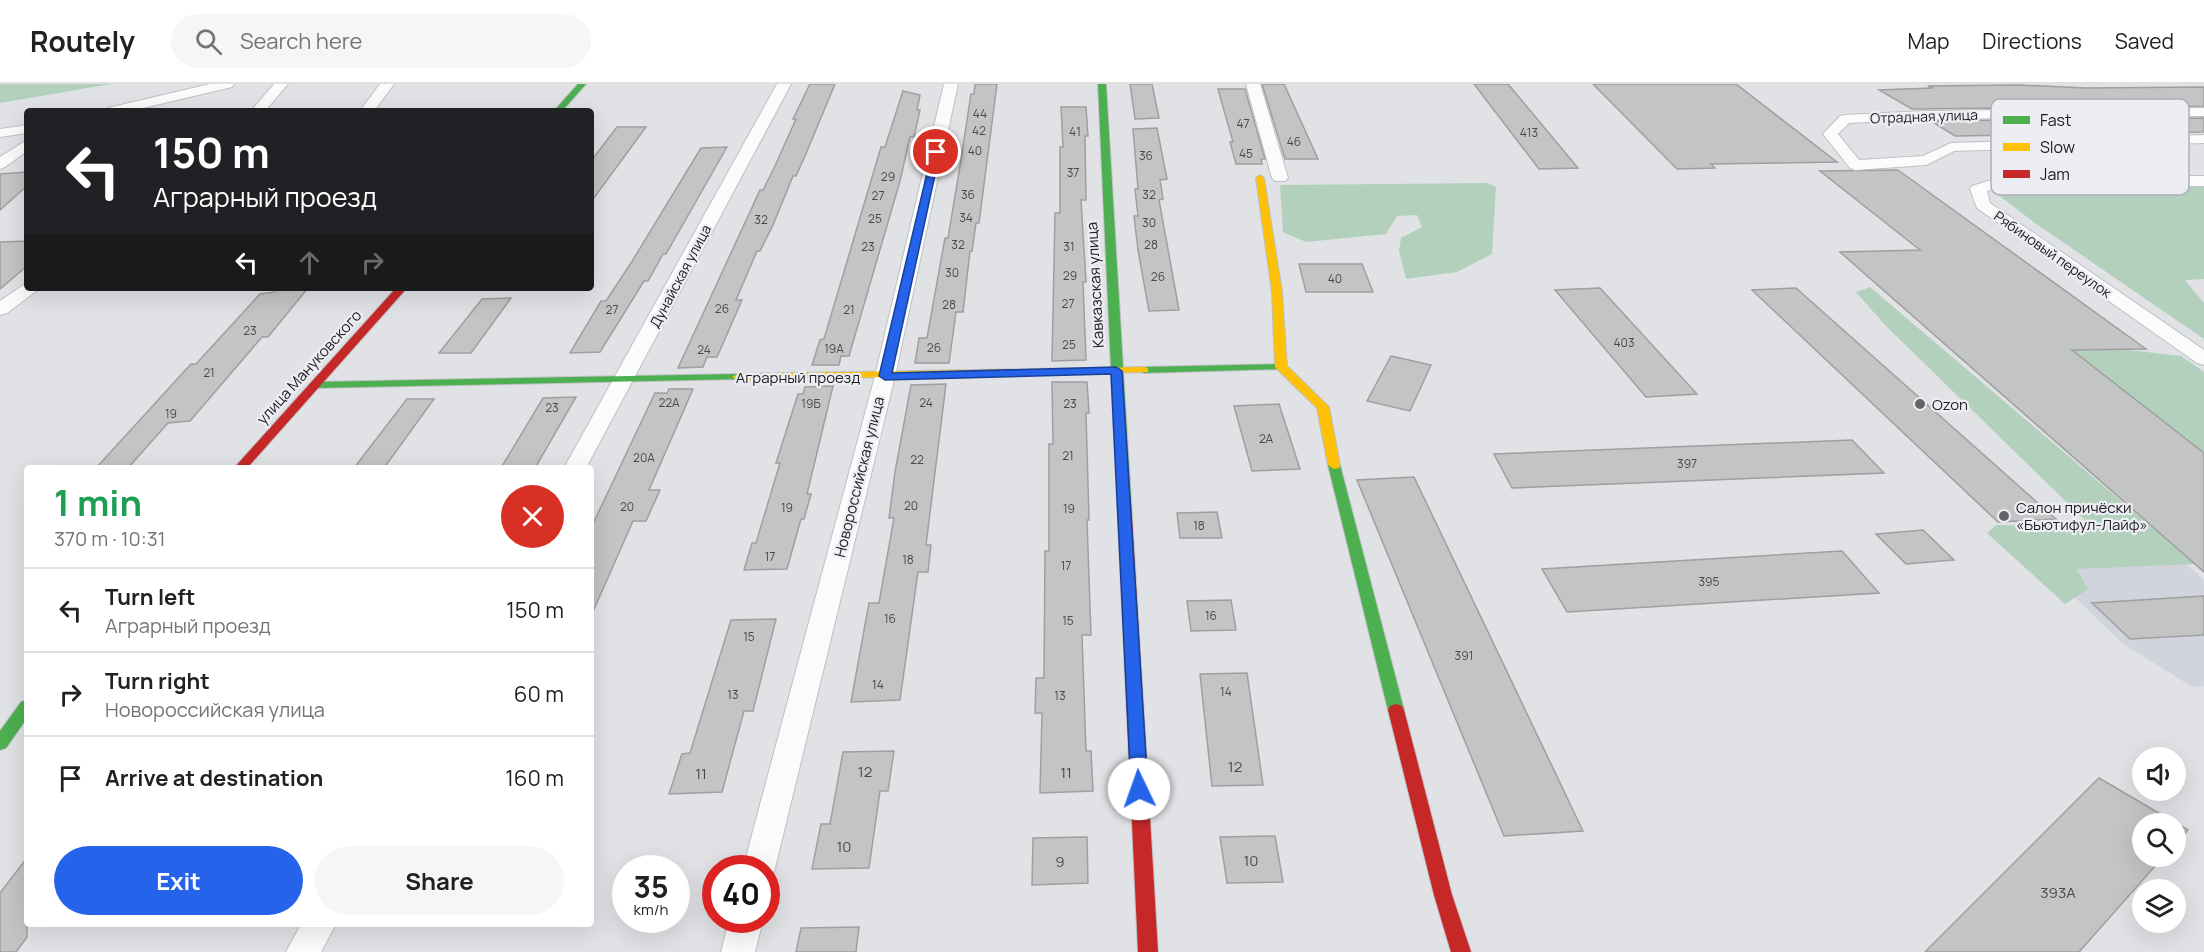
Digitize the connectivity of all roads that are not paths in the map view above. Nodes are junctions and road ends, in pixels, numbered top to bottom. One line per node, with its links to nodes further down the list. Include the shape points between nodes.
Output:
1 (227, 84): 9 (street)
2 (281, 84): 10 (street)
3 (387, 84): 11 (street)
4 (582, 84): 12 (street)
5 (784, 84): 35 (street, Дунайская улица)
6 (951, 84): 34 (street, Новороссийская улица)
7 (1102, 84): 33 (street, Кавказская улица)
8 (1253, 84): 24 (street)
9 (126, 108)
10 (261, 108)
11 (369, 108)
12 (561, 108)
13 (2189, 112): 14 (street, Отрадная улица)
14 (2204, 112)
15 (1991, 114): 21 (street, Отрадная улица, via 1845,119 1830,134 1855,165 1926,160 1951,147)
16 (24, 129): 17 (street)
17 (0, 133)
18 (2189, 139): 19 (street, Отрадная улица)
19 (2204, 139)
20 (24, 146): 22 (street)
21 (1991, 146)
22 (0, 164)
23 (1260, 178): 32 (street, via 1277,292)
24 (1280, 178)
25 (2189, 182): 26 (street, Рябиновый переулок)
26 (2204, 182)
27 (1991, 185): 31 (street, Рябиновый переулок, via 1978,189 1983,205)
28 (27, 291): 30 (street)
29 (399, 291): 36 (street, улица Мануковского)
30 (0, 309)
31 (2204, 359)
32 (1281, 368): 33 (street, Аграрный проезд); 47 (street, via 1323,407 1334,466 1443,895)
33 (1116, 371): 34 (street, Аграрный проезд); 46 (street, Кавказская улица)
34 (885, 376): 35 (street, Аграрный проезд); 41 (street, Новороссийская улица)
35 (626, 377): 36 (street, Аграрный проезд); 38 (street, Дунайская улица)
36 (315, 385): 37 (street, улица Мануковского)
37 (243, 465)
38 (577, 465)
39 (24, 710): 40 (street)
40 (0, 744)
41 (762, 855)
42 (317, 927): 44 (street)
43 (743, 933): 45 (street)
44 (303, 952)
45 (738, 952)
46 (1148, 952)
47 (1461, 952)

